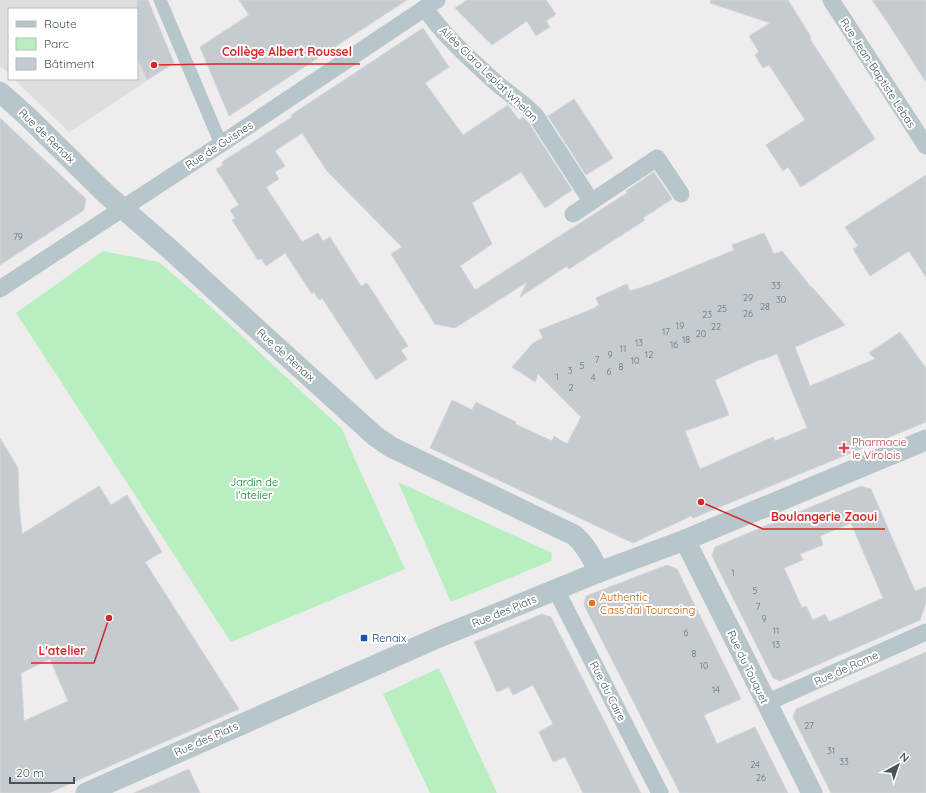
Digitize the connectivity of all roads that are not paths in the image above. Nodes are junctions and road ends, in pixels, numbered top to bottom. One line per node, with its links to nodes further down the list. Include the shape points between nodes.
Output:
1 (160, 0): 5 (street)
2 (838, 2): 6 (street, Rue Jean-Baptiste Lebas)
3 (431, 4): 5 (street, Rue de Guisnes); 8 (street, Allée Clara Leplat Whelan, via 438,27 493,80 536,116)
4 (0, 92): 9 (street, Rue de Renaix)
5 (221, 144): 9 (street, Rue de Guisnes)
6 (926, 146)
7 (681, 194): 8 (street, via 657,158)
8 (591, 201): 10 (street)
9 (123, 208): 11 (street, Rue de Guisnes); 14 (street, Rue de Renaix, via 382,441 574,535 587,548)
10 (573, 214)
11 (0, 289)
12 (926, 440): 13 (street, Rue des Piats)
13 (685, 540): 14 (street, Rue des Piats); 17 (street, Rue du Touquet)
14 (599, 572): 15 (street, Rue des Piats)
15 (556, 590): 18 (street, Rue des Piats, via 437,638); 19 (street, Rue du Caire)
16 (926, 632): 17 (street, Rue de Rome)
17 (766, 702): 20 (street, Rue du Touquet)
18 (86, 793)
19 (660, 793)
20 (812, 793)

